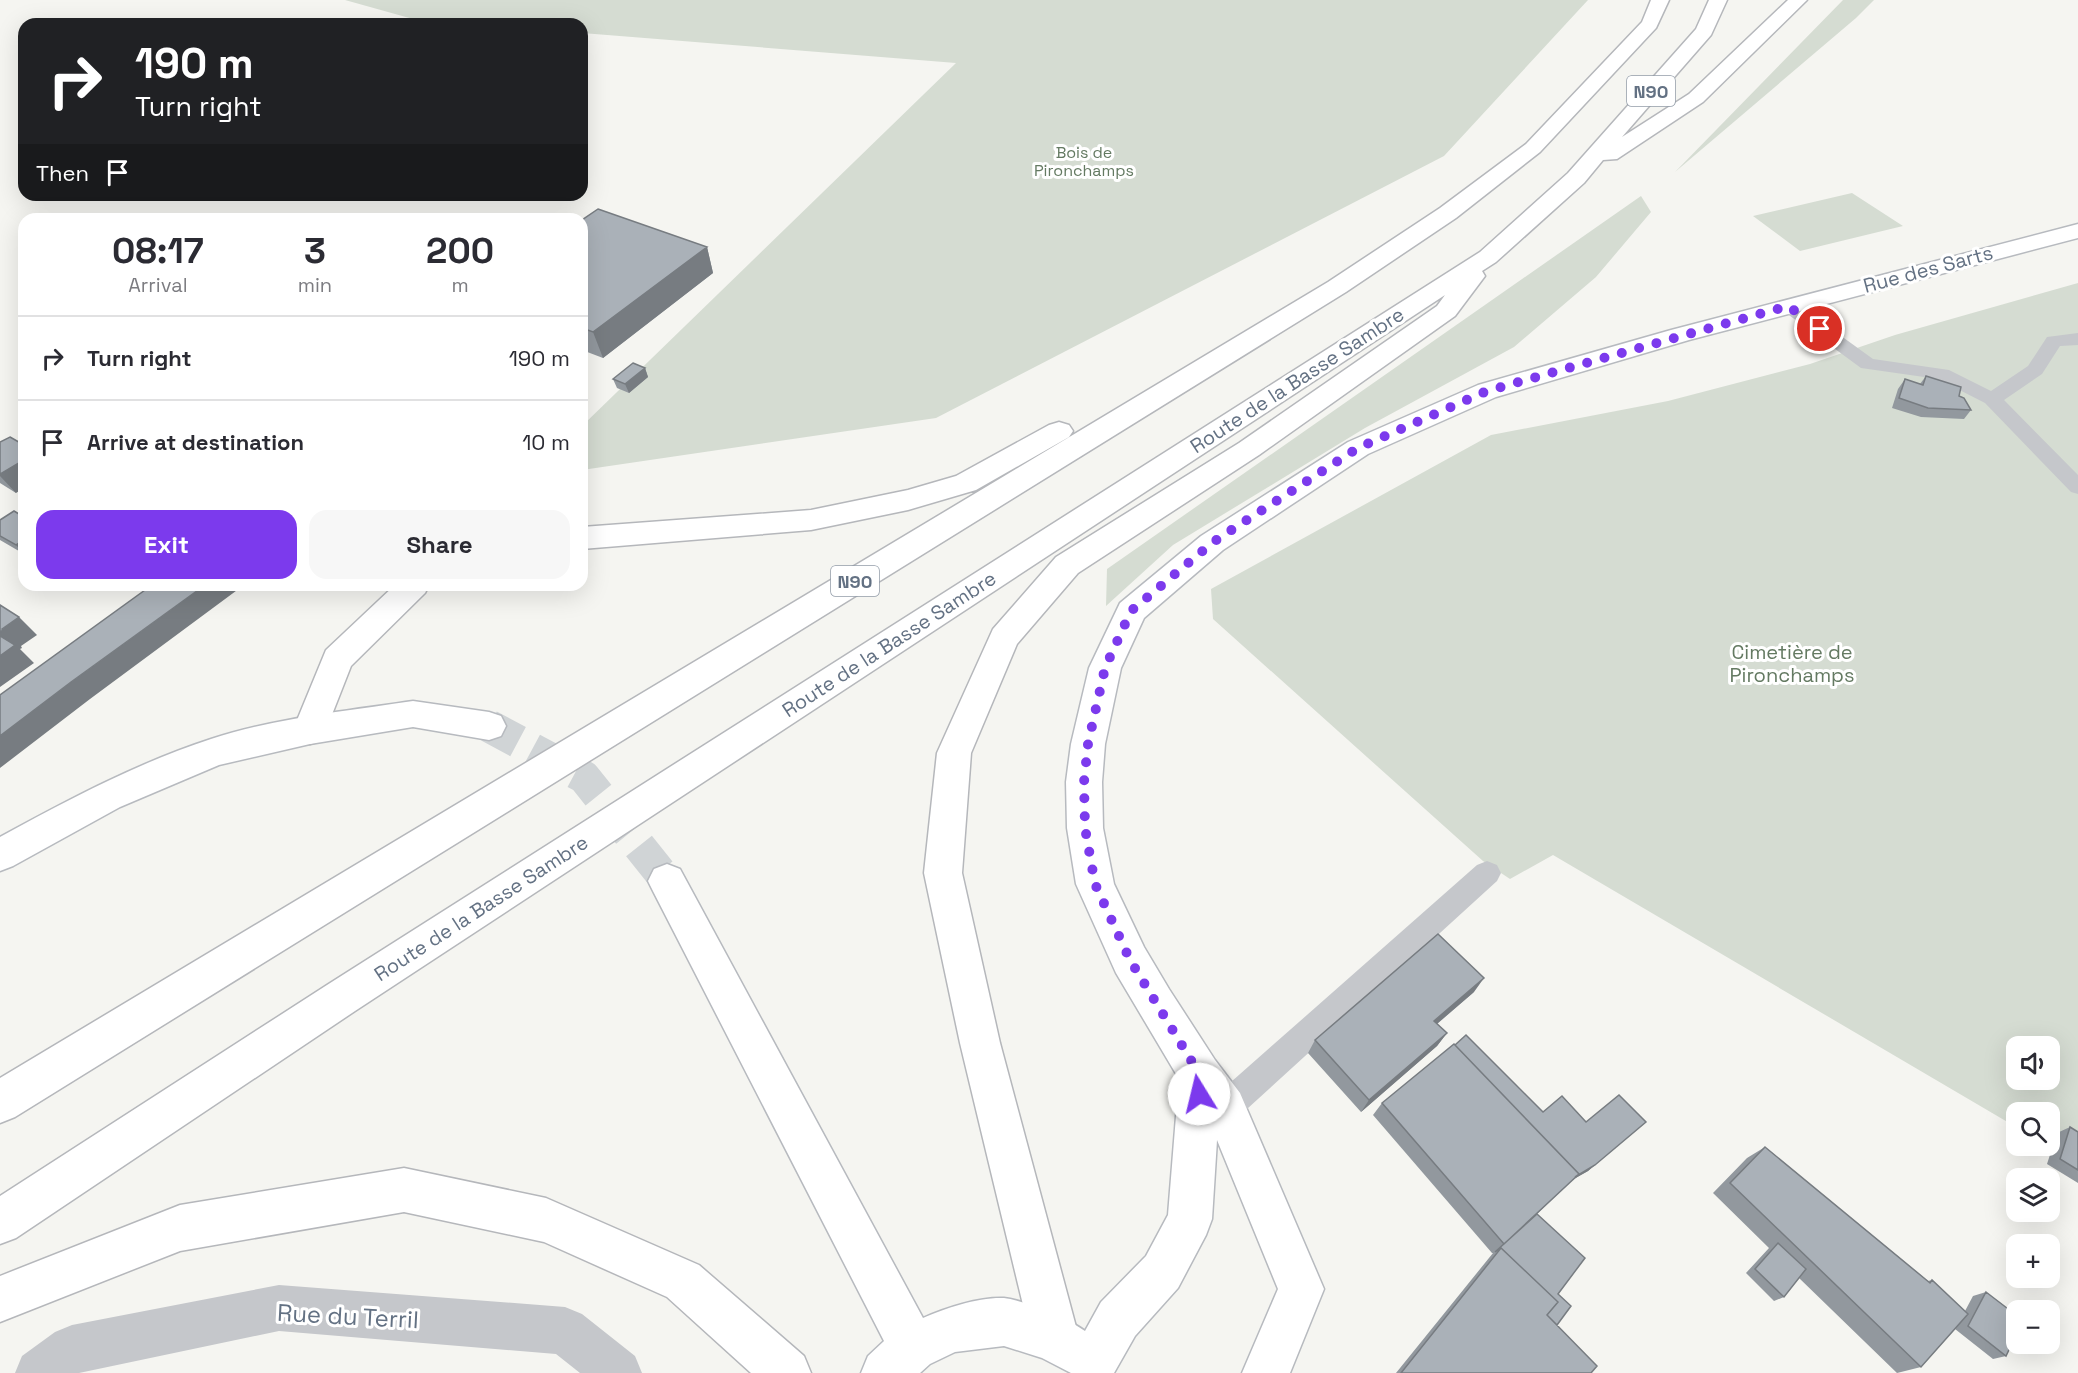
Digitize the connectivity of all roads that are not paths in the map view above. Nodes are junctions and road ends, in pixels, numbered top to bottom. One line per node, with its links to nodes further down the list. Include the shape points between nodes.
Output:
1 (1660, 0): 7 (main road, N90, via 1650,24 1533,148 1448,213)
2 (1718, 0): 4 (main road, Route de la Basse Sambre / N90, via 1704,31)
3 (1798, 0): 4 (main road, via 1696,98)
4 (1576, 178): 6 (main road, Route de la Basse Sambre / N90)
5 (2078, 231): 8 (main road, Rue des Sarts)
6 (1488, 257): 21 (main road, Route de la Basse Sambre / N90); 23 (main road, via 1446,311 1249,449 1066,565 1004,638 954,753 943,873 980,1042)
7 (1337, 287): 12 (main road, via 1244,324 966,483 908,500 811,520); 20 (main road, N90)
8 (1788, 306): 10 (lane, via 1868,364 1942,374); 19 (main road, Rue des Sarts, via 1487,391 1439,410 1358,448 1221,537 1131,611 1105,668 1088,744 1085,828 1095,884 1120,938 1150,994)
9 (2078, 339): 10 (lane, via 2054,341 2035,370)
10 (1992, 399): 11 (lane)
11 (2078, 487)
12 (588, 538)
13 (408, 591): 15 (main road, via 337,658)
14 (489, 726): 15 (main road, via 413,714)
15 (310, 730): 16 (main road, via 214,752 107,796)
16 (0, 855)
17 (1486, 873): 19 (lane)
18 (667, 881): 24 (main road)
19 (1213, 1091): 25 (main road, via 1190,1219 1162,1272 1118,1319); 29 (main road, Rue des Sarts, via 1301,1289)
20 (0, 1102)
21 (0, 1222)
22 (0, 1299): 28 (main road, via 180,1228 404,1190 546,1220 682,1281)
23 (1055, 1338): 24 (main road, via 1004,1322 953,1329); 25 (main road)
24 (899, 1360)
25 (1095, 1369)
26 (39, 1373): 27 (street, Rue du Terril, via 72,1348 279,1308 565,1331)
27 (618, 1373)
28 (787, 1373)
29 (1266, 1373)

